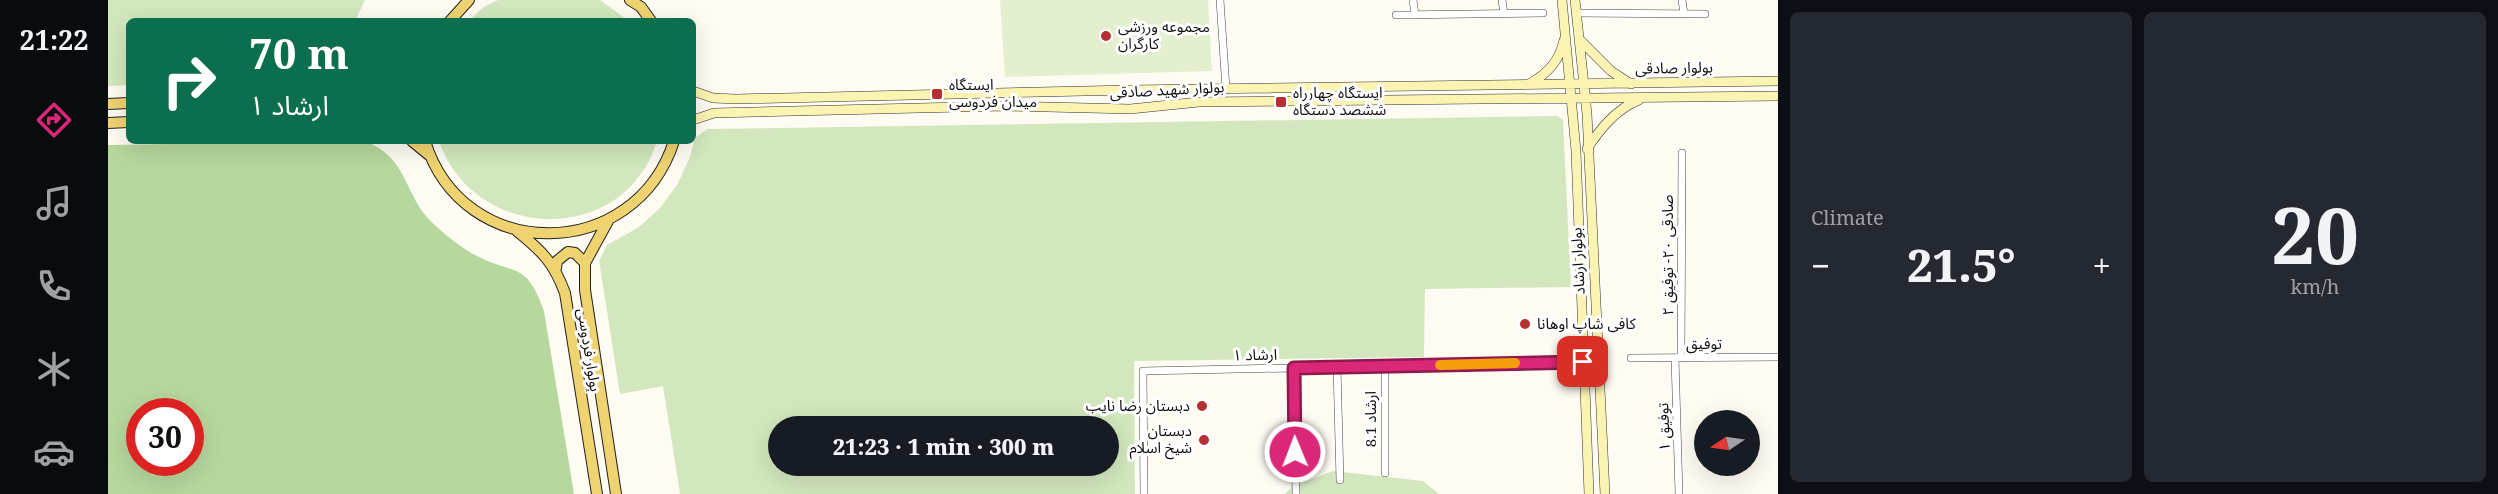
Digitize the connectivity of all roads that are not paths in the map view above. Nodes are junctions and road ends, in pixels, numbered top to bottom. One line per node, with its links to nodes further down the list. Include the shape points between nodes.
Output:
1 (469, 0): 17 (main road)
2 (630, 0): 9 (main road)
3 (1220, 0): 26 (street)
4 (1413, 0): 16 (street)
5 (1502, 0): 12 (street)
6 (1562, 0): 19 (main road, بولوار ارشاد)
7 (1575, 0): 11 (main road, بولوار ارشاد)
8 (1682, 0): 13 (street)
9 (642, 3): 18 (main road)
10 (1544, 13): 12 (street)
11 (1577, 13): 13 (street); 20 (main road, بولوار ارشاد)
12 (1504, 14): 16 (street)
13 (1684, 14): 14 (street)
14 (1705, 14)
15 (1396, 15): 16 (street)
16 (1415, 15)
17 (453, 18)
18 (650, 18)
19 (1566, 29): 24 (main road, via 1560,56 1542,76); 25 (main road, بولوار ارشاد)
20 (1579, 39): 22 (main road, بولوار ارشاد); 23 (main road, via 1611,71)
21 (1778, 81): 23 (main road, بولوار صادقی)
22 (1584, 84): 23 (main road, بولوار صادقی); 25 (main road, بولوار صادقی); 34 (main road, بولوار ارشاد)
23 (1631, 84)
24 (1527, 85): 25 (main road, بولوار شهید صادقی); 26 (main road, بولوار شهید صادقی)
25 (1571, 85): 33 (main road, بولوار ارشاد)
26 (1226, 89): 27 (main road, بولوار شهید صادقی)
27 (1129, 90): 29 (main road, بولوار شهید صادقی, via 748,99); 37 (main road)
28 (696, 92): 29 (main road, بولوار شهید صادقی)
29 (707, 96): 32 (main road)
30 (1778, 96): 31 (main road, بولوار صادقی)
31 (1644, 98): 34 (main road, بولوار شهید صادقی); 44 (main road, via 1620,110)
32 (696, 99)
33 (1572, 99): 34 (main road, بولوار شهید صادقی); 37 (main road, بولوار شهید صادقی, via 1199,102); 54 (main road, بولوار ارشاد)
34 (1585, 99): 44 (main road, بولوار ارشاد)
35 (126, 103): 36 (main road)
36 (108, 104)
37 (1130, 109): 38 (main road, بولوار شهید صادقی, via 872,108 737,112)
38 (697, 119)
39 (126, 122): 40 (main road)
40 (108, 123)
41 (416, 144): 46 (main road)
42 (426, 144): 46 (main road)
43 (673, 144): 47 (main road, via 655,181)
44 (1587, 150): 65 (main road, بولوار ارشاد)
45 (1682, 153): 53 (street, صادقی ۲۰- توفیق ۲)
46 (429, 155): 48 (main road, via 461,199 485,217)
47 (608, 221): 48 (main road, via 571,233 542,234); 49 (main road, بولوار فردوسی)
48 (514, 229): 50 (main road, بولوار فردوسی)
49 (585, 263): 50 (main road, via 568,252); 61 (main road, بولوار فردوسی, via 585,290)
50 (555, 268): 60 (main road, بولوار فردوسی, via 565,293)
51 (1778, 357): 53 (street, توفیق)
52 (1631, 358): 53 (street, توفیق)
53 (1678, 358): 66 (street, توفیق ۱)
54 (1583, 362): 55 (street, ارشاد ۱); 64 (main road, بولوار ارشاد)
55 (1385, 366): 56 (street, ارشاد ۱); 58 (street, ارشاد 8.1)
56 (1337, 367): 57 (street, ارشاد ۱); 59 (street)
57 (1294, 368): 62 (street, ارشاد ۱, via 1143,371); 63 (street)
58 (1385, 473)
59 (1340, 480)
60 (597, 494)
61 (616, 494)
62 (1144, 494)
63 (1296, 494)
64 (1589, 494)
65 (1605, 494)
66 (1679, 494)

